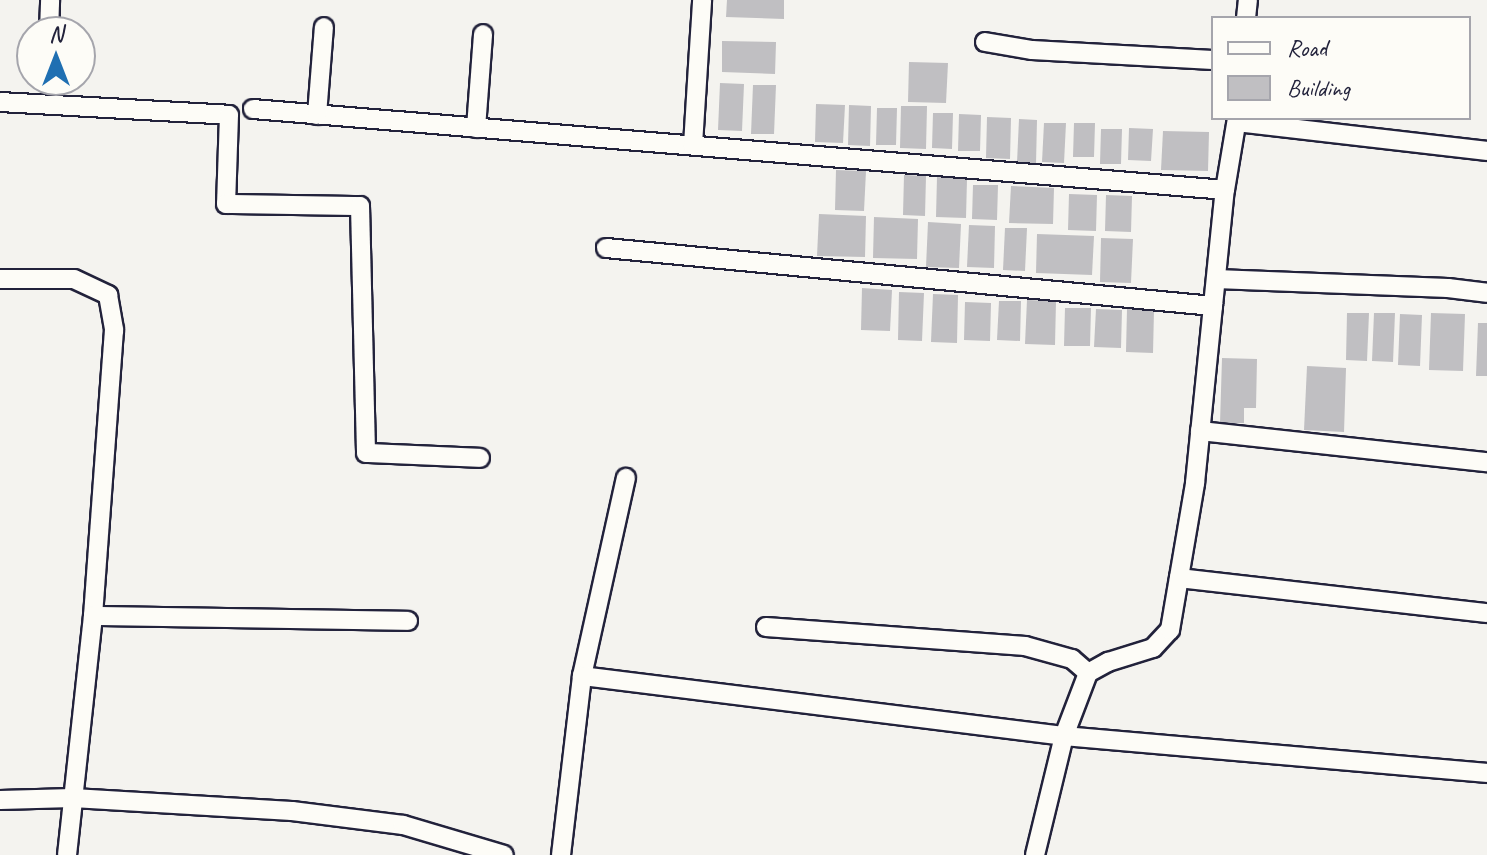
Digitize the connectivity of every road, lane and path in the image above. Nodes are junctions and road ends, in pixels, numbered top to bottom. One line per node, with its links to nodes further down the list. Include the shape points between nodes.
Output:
1 (702, 0): 11 (street)
2 (324, 27): 8 (street)
3 (483, 34): 10 (street)
4 (985, 42): 5 (street, via 1032,50)
5 (1211, 60)
6 (0, 102): 20 (street, via 229,115 226,204 360,206 366,453)
7 (253, 109): 8 (street)
8 (317, 115): 10 (street)
9 (1237, 120): 12 (street); 13 (street)
10 (476, 128): 11 (street)
11 (693, 145): 13 (street)
12 (1487, 151)
13 (1225, 190): 16 (street)
14 (606, 248): 18 (street)
15 (0, 279): 25 (street, via 74,279 108,295 114,330)
16 (1216, 279): 17 (street); 18 (street)
17 (1487, 293)
18 (1213, 306): 19 (street)
19 (1200, 431): 21 (street); 23 (street)
20 (480, 458)
21 (1487, 462)
22 (626, 478): 29 (street)
23 (1179, 578): 24 (street); 28 (street, via 1170,630 1153,648)
24 (1487, 613)
25 (93, 616): 26 (street); 32 (street)
26 (408, 621)
27 (766, 627): 28 (street, via 1025,646 1072,659)
28 (1088, 673): 30 (street)
29 (582, 676): 30 (street); 36 (street)
30 (1064, 736): 31 (street); 37 (street)
31 (1487, 773)
32 (73, 798): 33 (street); 34 (street); 35 (street, via 292,811 403,825)
33 (0, 800)
34 (67, 855)
35 (504, 855)
36 (561, 855)
37 (1035, 855)

